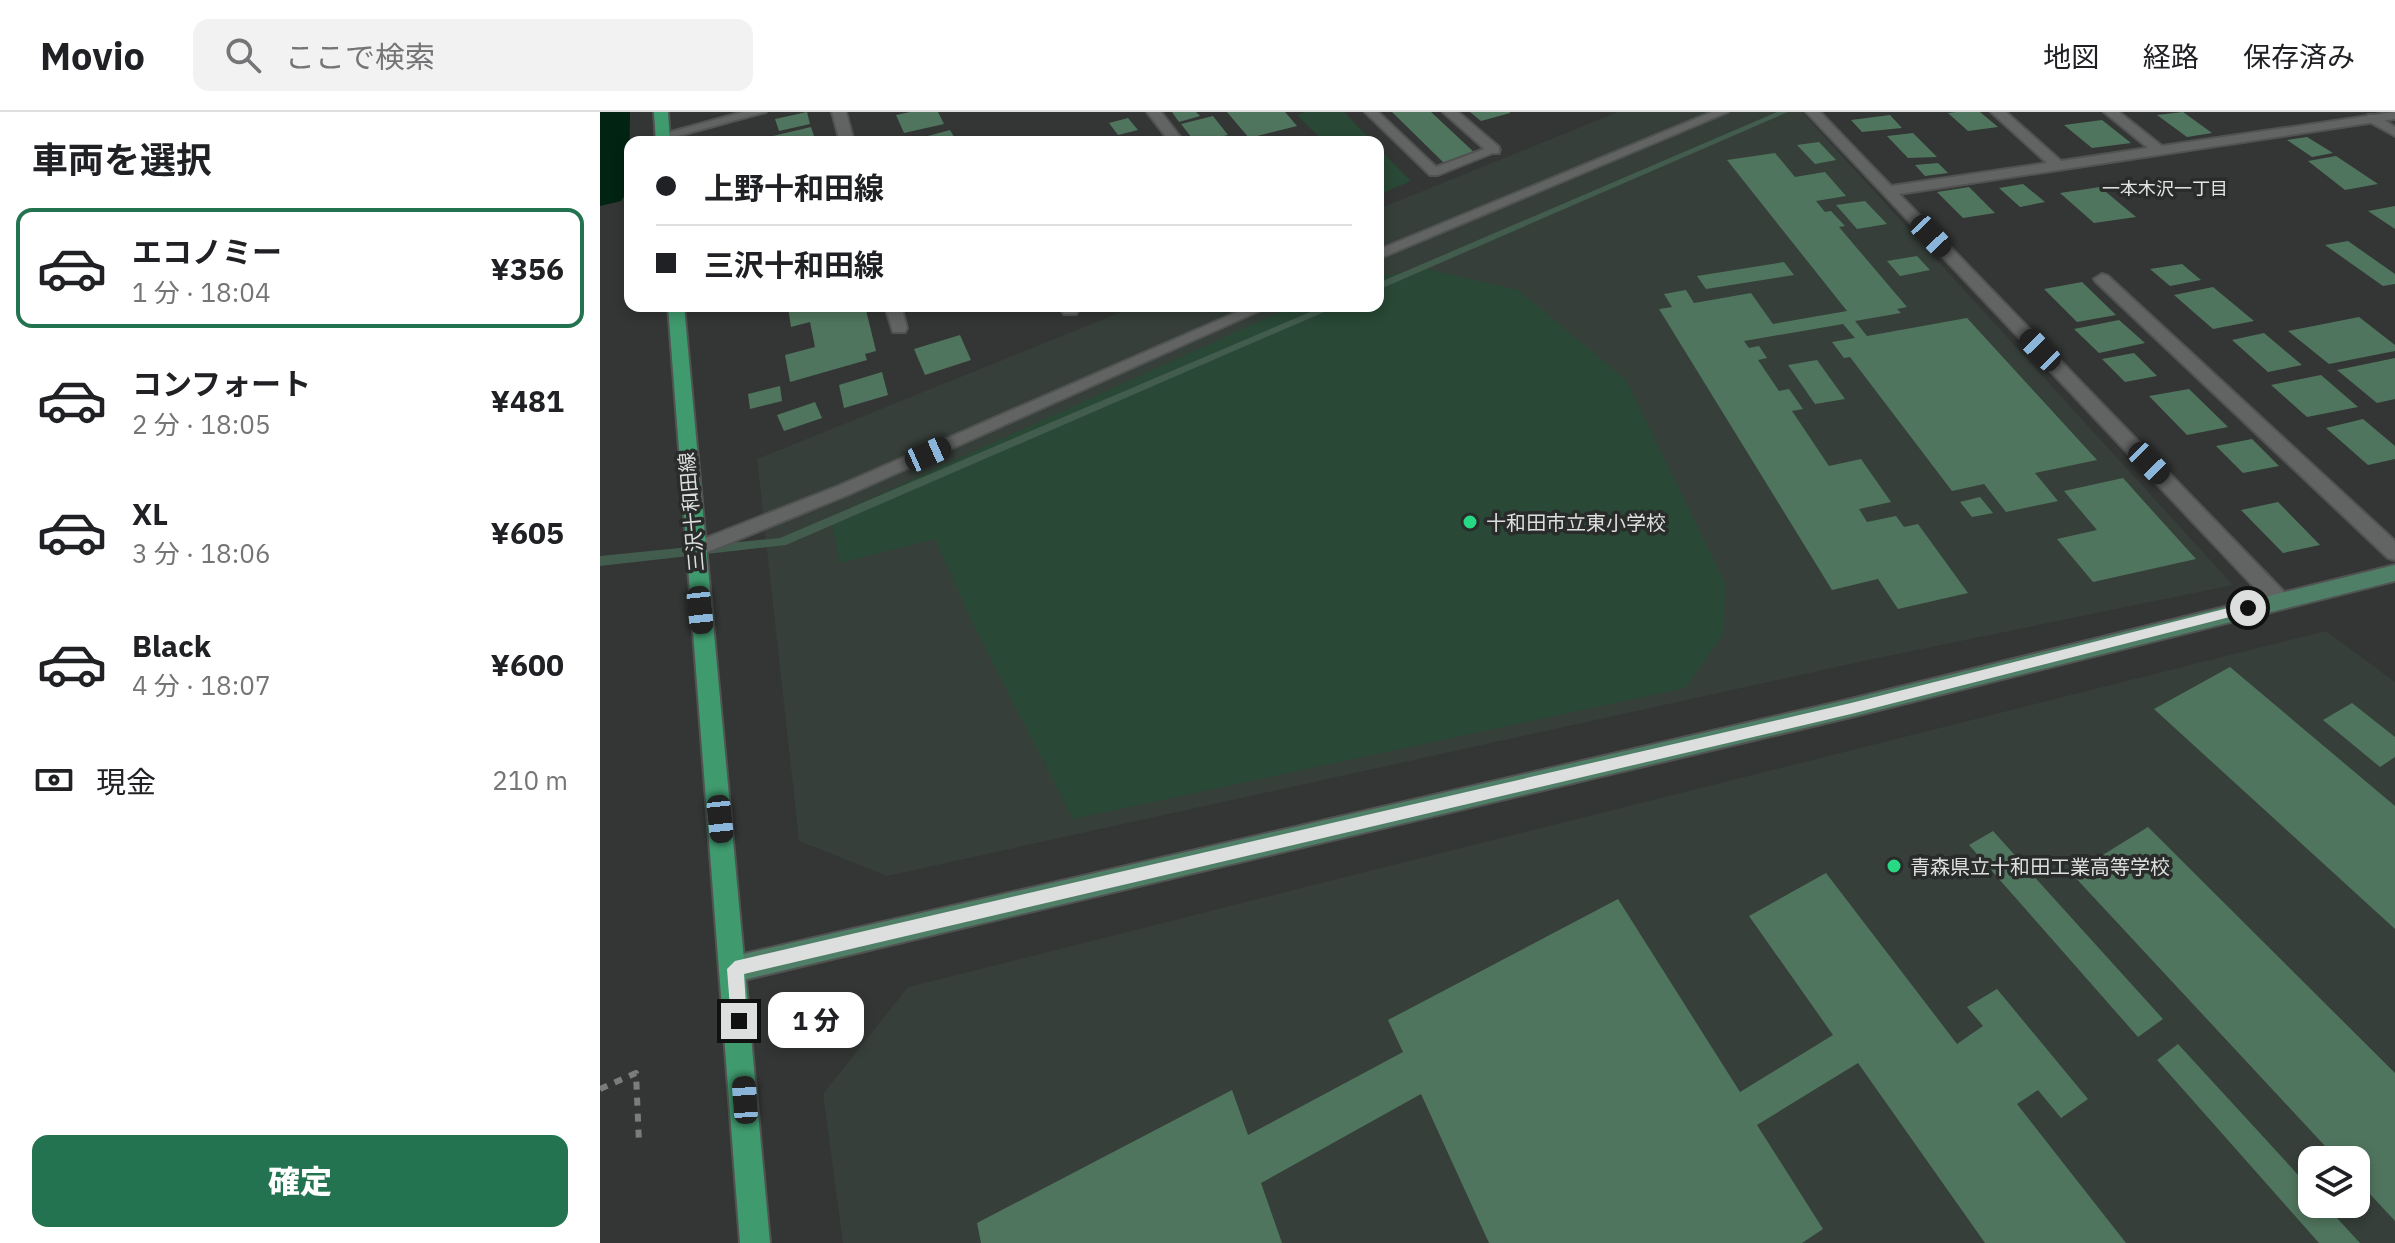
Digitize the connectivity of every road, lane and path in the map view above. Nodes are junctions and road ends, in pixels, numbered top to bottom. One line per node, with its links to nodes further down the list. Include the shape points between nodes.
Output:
1 (661, 112): 16 (main road)
2 (759, 112): 17 (street)
3 (839, 112): 18 (street)
4 (1154, 112): 19 (street)
5 (1371, 112): 20 (lane, via 1434,172)
6 (1450, 112): 20 (street)
7 (1722, 112): 24 (lane)
8 (1813, 112): 23 (street)
9 (1998, 112): 22 (street)
10 (2111, 112): 21 (street)
11 (2285, 112): 14 (street)
12 (2395, 115): 13 (street)
13 (2372, 118): 14 (street); 15 (lane)
14 (2308, 128): 21 (street)
15 (2395, 132)
16 (663, 136)
17 (674, 136)
18 (845, 136)
19 (1172, 136)
20 (1494, 150)
21 (2161, 152): 22 (street)
22 (2059, 166): 23 (street)
23 (1888, 191): 33 (street)
24 (1384, 253)
25 (2102, 279): 31 (street)
26 (676, 312): 30 (main road, 三沢十和田線)
27 (895, 312): 29 (street)
28 (1249, 312): 30 (lane)
29 (899, 328)
30 (694, 550): 34 (main road, 三沢十和田線)
31 (2395, 553)
32 (2395, 573): 33 (main road)
33 (2279, 600): 34 (main road, via 1851,708)
34 (735, 969): 37 (main road, 三沢十和田線)
35 (600, 1089): 36 (path, via 636,1073)
36 (639, 1143)
37 (755, 1243)

